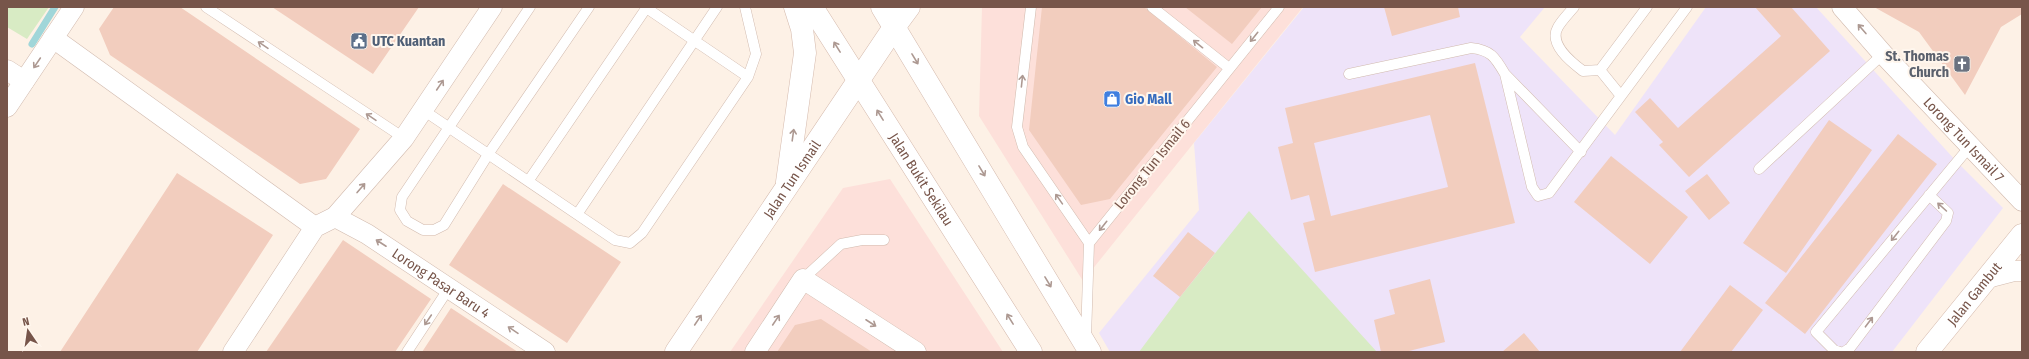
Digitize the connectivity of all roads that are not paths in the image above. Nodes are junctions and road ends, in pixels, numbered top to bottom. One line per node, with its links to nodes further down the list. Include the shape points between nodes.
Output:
1 (74, 7): 21 (street)
2 (206, 7): 36 (lane, one-way to 2)
3 (492, 7): 34 (street, one-way to 3)
4 (530, 7): 35 (lane)
5 (589, 7): 39 (lane)
6 (646, 7): 22 (lane); 41 (lane)
7 (717, 7): 22 (lane)
8 (745, 7): 29 (lane, via 756,54)
9 (795, 7): 42 (street, one-way to 9, via 805,53 802,29)
10 (812, 7): 30 (street, Jalan Bukit Sekilau, one-way to 10)
11 (882, 7): 20 (street)
12 (909, 7): 20 (street, Jalan Tun Ismail)
13 (1031, 7): 50 (lane, one-way to 13, via 1023,147 1017,126)
14 (1153, 7): 24 (lane, one-way to 14)
15 (1279, 7): 24 (lane, Lorong Tun Ismail 6, one-way to 24)
16 (1574, 7): 26 (lane, via 1557,28 1557,43 1570,61 1583,71)
17 (1647, 7): 26 (lane)
18 (1687, 7): 32 (lane)
19 (1842, 7): 23 (street, Lorong Tun Ismail 7, one-way to 19)
20 (895, 26): 30 (street, Jalan Tun Ismail); 55 (street, one-way to 55)
21 (53, 38): 31 (street, one-way to 31); 47 (street)
22 (696, 41): 29 (lane); 45 (lane)
23 (1883, 54): 37 (street, Lorong Tun Ismail 7); 40 (lane)
24 (1229, 68): 50 (lane, Lorong Tun Ismail 6, one-way to 50)
25 (7, 70): 31 (street)
26 (1600, 70): 32 (lane)
27 (1349, 74): 28 (lane, via 1471,48 1485,50 1497,59)
28 (1505, 74): 38 (lane); 38 (lane, via 1532,187 1538,196 1549,194)
29 (748, 77): 45 (lane, via 642,233 630,243 615,240)
30 (858, 80): 42 (street, Jalan Tun Ismail); 56 (street, Jalan Bukit Sekilau, one-way to 30)
31 (24, 81): 33 (street)
32 (1621, 96): 38 (lane)
33 (7, 107)
34 (423, 110): 35 (lane); 36 (street)
35 (448, 126): 39 (lane); 39 (lane, via 402,197 400,210 407,220 424,230 434,230 444,225)
36 (404, 138): 46 (street, one-way to 36)
37 (1971, 145): 43 (lane); 44 (street, Lorong Tun Ismail 7)
38 (1581, 152)
39 (489, 154): 41 (lane)
40 (1759, 169)
41 (529, 180): 45 (lane)
42 (786, 187): 60 (street, Jalan Tun Ismail, one-way to 42)
43 (1929, 195): 63 (lane, one-way to 63, via 1816,332 1834,350); 64 (lane, one-way to 43, via 1850,348 1946,221 1948,213)
44 (2022, 201)
45 (578, 213)
46 (335, 217): 47 (street); 54 (street, Lorong Pasar Baru 4, one-way to 46, via 367,234)
47 (315, 227): 57 (street)
48 (2022, 235): 52 (street, Jalan Gambut)
49 (884, 240): 53 (lane, via 840,244)
50 (1090, 243): 55 (lane)
51 (2022, 271): 52 (street)
52 (1987, 278): 65 (street, Jalan Gambut)
53 (803, 279): 61 (street, one-way to 53); 62 (street, one-way to 62)
54 (449, 288): 58 (lane, one-way to 58); 59 (street, Lorong Pasar Baru 4, one-way to 54)
55 (1088, 348)
56 (1028, 350)
57 (233, 352)
58 (407, 352)
59 (545, 352)
60 (676, 352)
61 (755, 352)
62 (916, 352)
63 (1840, 352)
64 (1844, 352)
65 (1927, 352)

